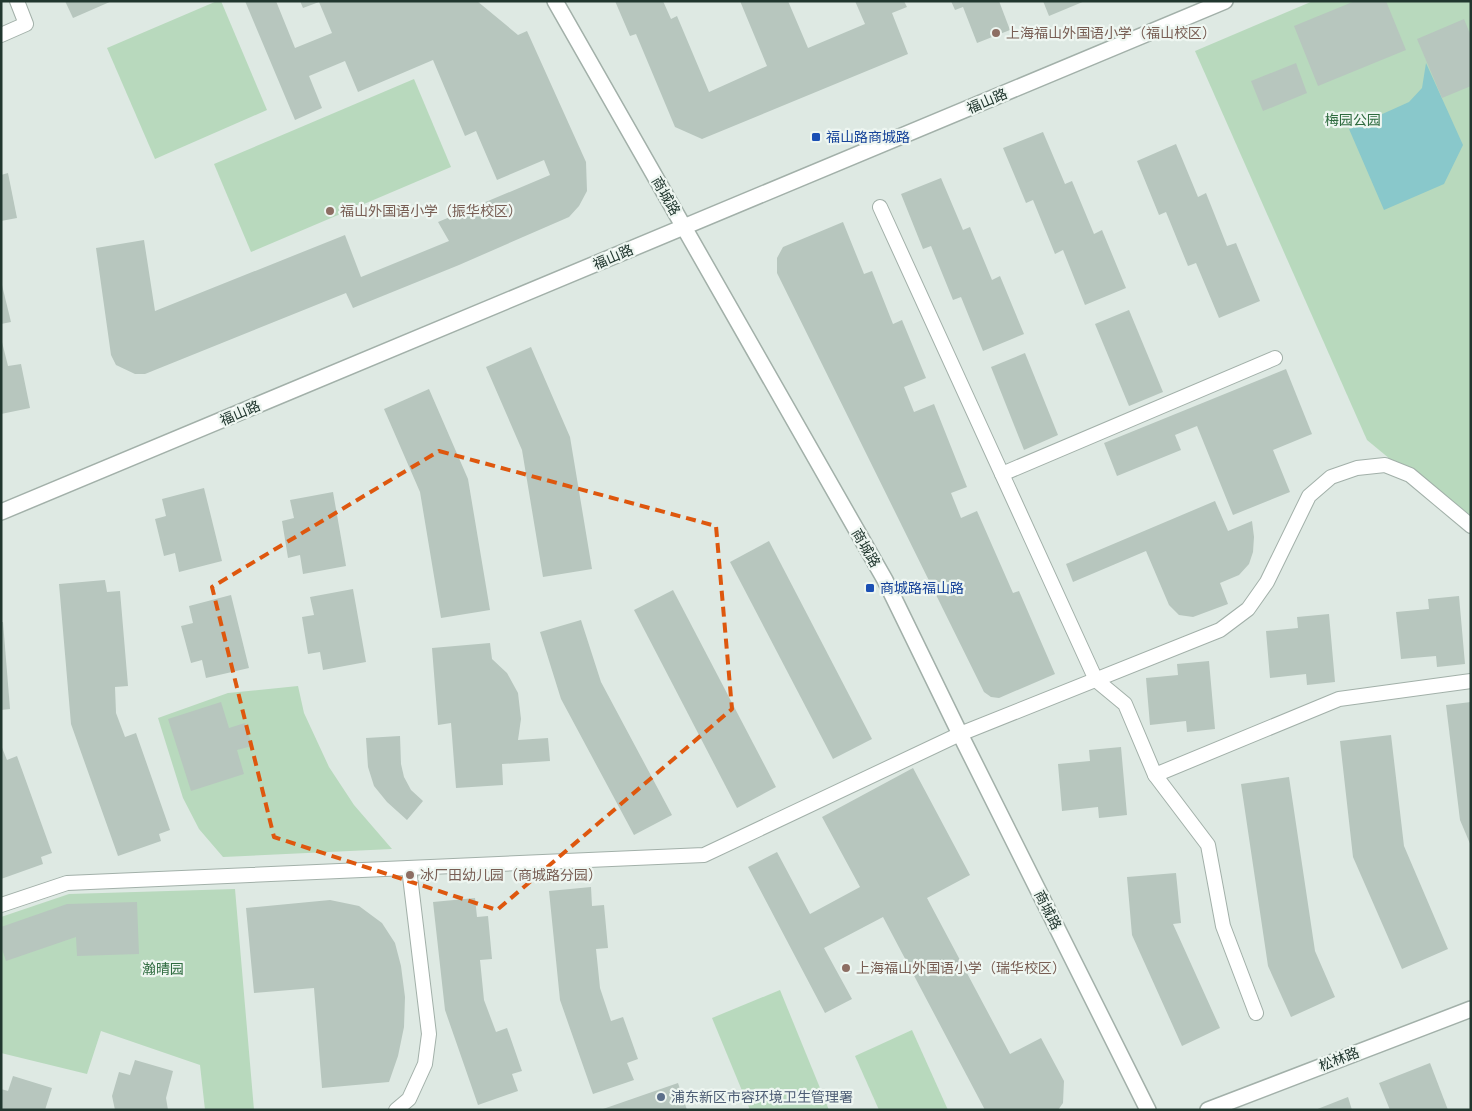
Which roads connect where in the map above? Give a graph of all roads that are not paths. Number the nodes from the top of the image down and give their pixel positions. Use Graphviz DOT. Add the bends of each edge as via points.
graph roads {
  1 [pos="17,1"];
  2 [pos="555,1"];
  3 [pos="1225,1"];
  4 [pos="1,35"];
  5 [pos="880,207"];
  6 [pos="684,228"];
  7 [pos="1275,358"];
  8 [pos="1002,474"];
  9 [pos="1,512"];
  10 [pos="1471,526"];
  11 [pos="1096,680"];
  12 [pos="1471,681"];
  13 [pos="960,734"];
  14 [pos="1155,775"];
  15 [pos="409,868"];
  16 [pos="1,905"];
  17 [pos="1471,1009"];
  18 [pos="1256,1013"];
  19 [pos="396,1110"];
  20 [pos="1148,1110"];
  21 [pos="1208,1110"];
  1 -- 4 [label="lane" via="26,24"];
  2 -- 6 [label="street, 商城路"];
  3 -- 6 [label="street, 福山路"];
  5 -- 8 [label="lane"];
  6 -- 9 [label="street, 福山路"];
  6 -- 13 [label="street, 商城路" via="885,580"];
  7 -- 8 [label="lane"];
  8 -- 11 [label="lane"];
  10 -- 11 [label="lane" via="1410,476 1385,465 1357,468 1331,477 1309,496 1267,582 1248,609 1220,630"];
  11 -- 13 [label="lane"];
  11 -- 14 [label="lane" via="1126,704"];
  12 -- 14 [label="lane" via="1339,699"];
  13 -- 15 [label="lane" via="704,855"];
  13 -- 20 [label="street, 商城路"];
  14 -- 18 [label="lane" via="1208,845 1223,926"];
  15 -- 16 [label="lane" via="67,883"];
  15 -- 19 [label="lane" via="429,1034 425,1064 409,1100"];
  17 -- 21 [label="street, 松林路"];
}
